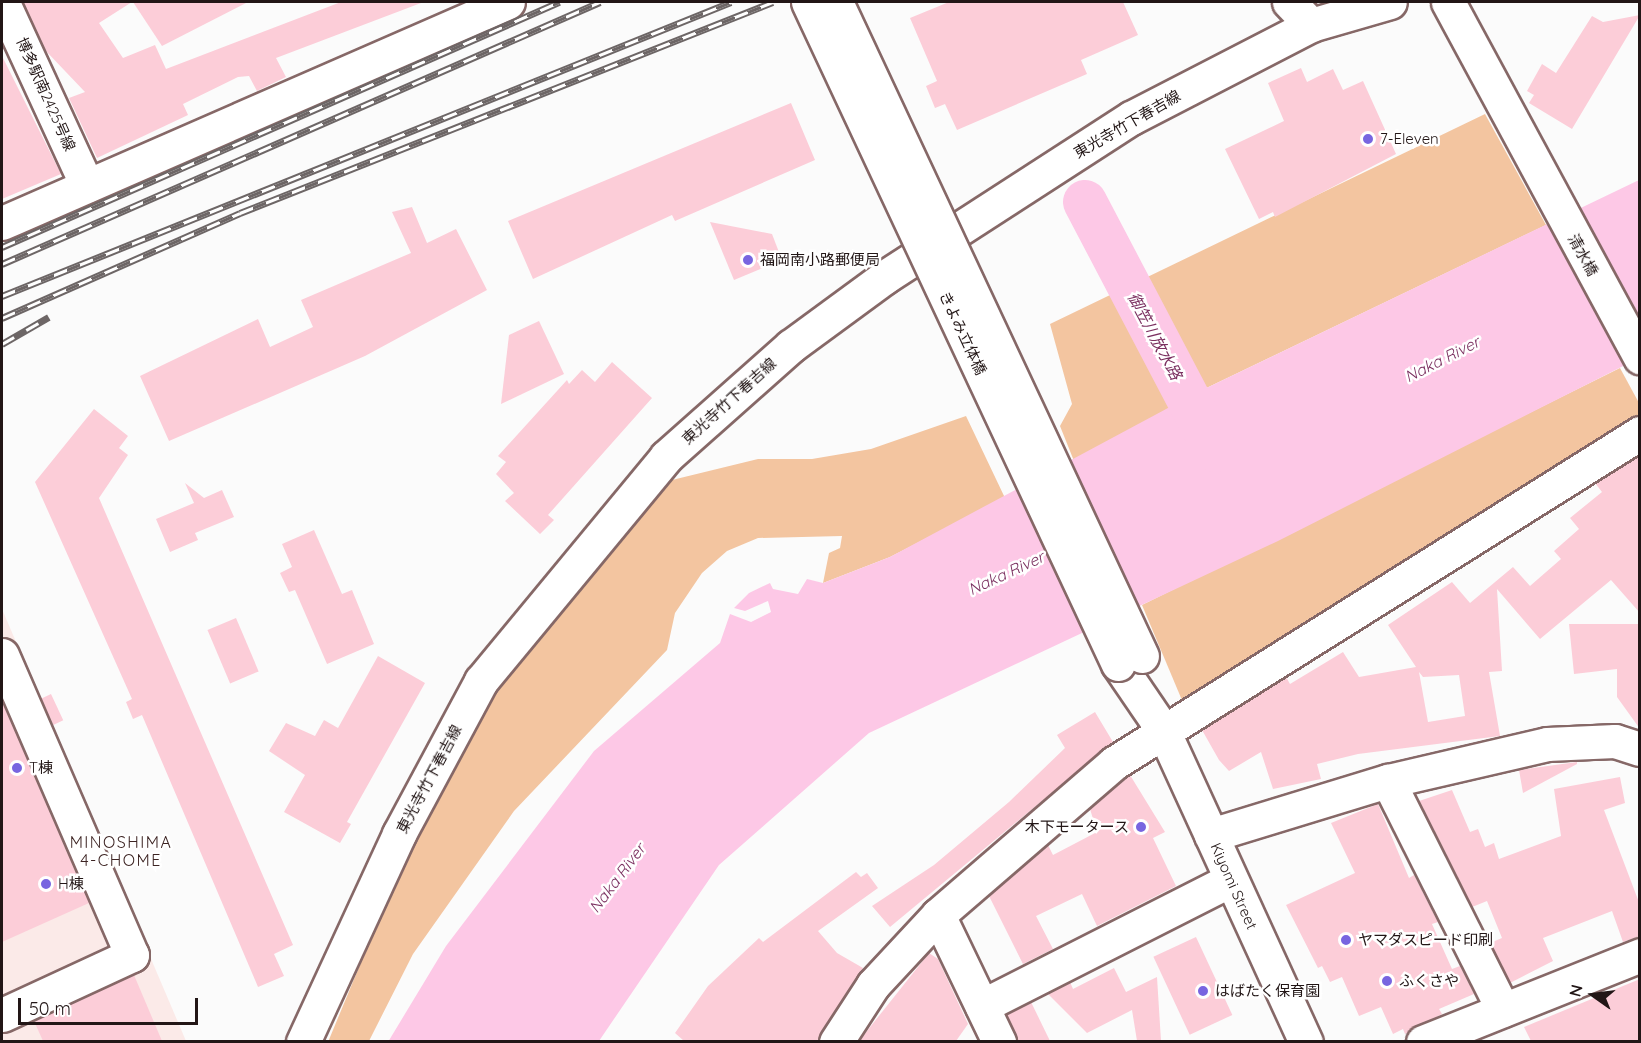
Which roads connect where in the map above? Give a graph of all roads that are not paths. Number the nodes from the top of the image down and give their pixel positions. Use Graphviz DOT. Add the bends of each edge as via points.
graph roads {
  1 [pos="508,2"];
  2 [pos="808,2"];
  3 [pos="836,2"];
  4 [pos="1289,2"];
  5 [pos="1390,2"];
  6 [pos="1448,2"];
  7 [pos="3,3"];
  8 [pos="1311,25"];
  9 [pos="87,186"];
  10 [pos="2,223"];
  11 [pos="1640,357"];
  12 [pos="1640,433"];
  13 [pos="2,655"];
  14 [pos="1130,660"];
  15 [pos="1163,730"];
  16 [pos="1640,749"];
  17 [pos="1388,781"];
  18 [pos="1211,835"];
  19 [pos="1230,880"];
  20 [pos="938,915"];
  21 [pos="1640,955"];
  22 [pos="982,1006"];
  23 [pos="1503,1010"];
  24 [pos="2,1014"];
  25 [pos="303,1041"];
  26 [pos="836,1041"];
  27 [pos="999,1041"];
  28 [pos="1306,1041"];
  29 [pos="1423,1041"];
  1 -- 9 [label="street"];
  2 -- 14 [label="street, きよみ立体橋, bridge"];
  3 -- 14 [label="street, きよみ立体橋, bridge"];
  4 -- 8 [label="street"];
  5 -- 8 [label="street, 東光寺竹下春吉線"];
  6 -- 11 [label="street, 清水橋" via="1526,153"];
  7 -- 9 [label="street, 博多駅南2425号線"];
  8 -- 25 [label="street, 東光寺竹下春吉線" via="1131,118 885,276 791,346 666,457 481,681 399,834"];
  9 -- 10 [label="street"];
  12 -- 15 [label="street"];
  13 -- 24 [label="street" via="132,955"];
  14 -- 15 [label="street, Kiyomi Street"];
  15 -- 18 [label="street, Kiyomi Street"];
  15 -- 20 [label="street" via="1114,763"];
  16 -- 17 [label="street" via="1615,741 1547,744"];
  17 -- 18 [label="street"];
  17 -- 23 [label="street"];
  18 -- 19 [label="street, Kiyomi Street"];
  19 -- 22 [label="street"];
  19 -- 28 [label="street, Kiyomi Street"];
  20 -- 22 [label="street"];
  20 -- 26 [label="street" via="873,985"];
  21 -- 23 [label="street"];
  22 -- 27 [label="street"];
  23 -- 29 [label="street"];
}
